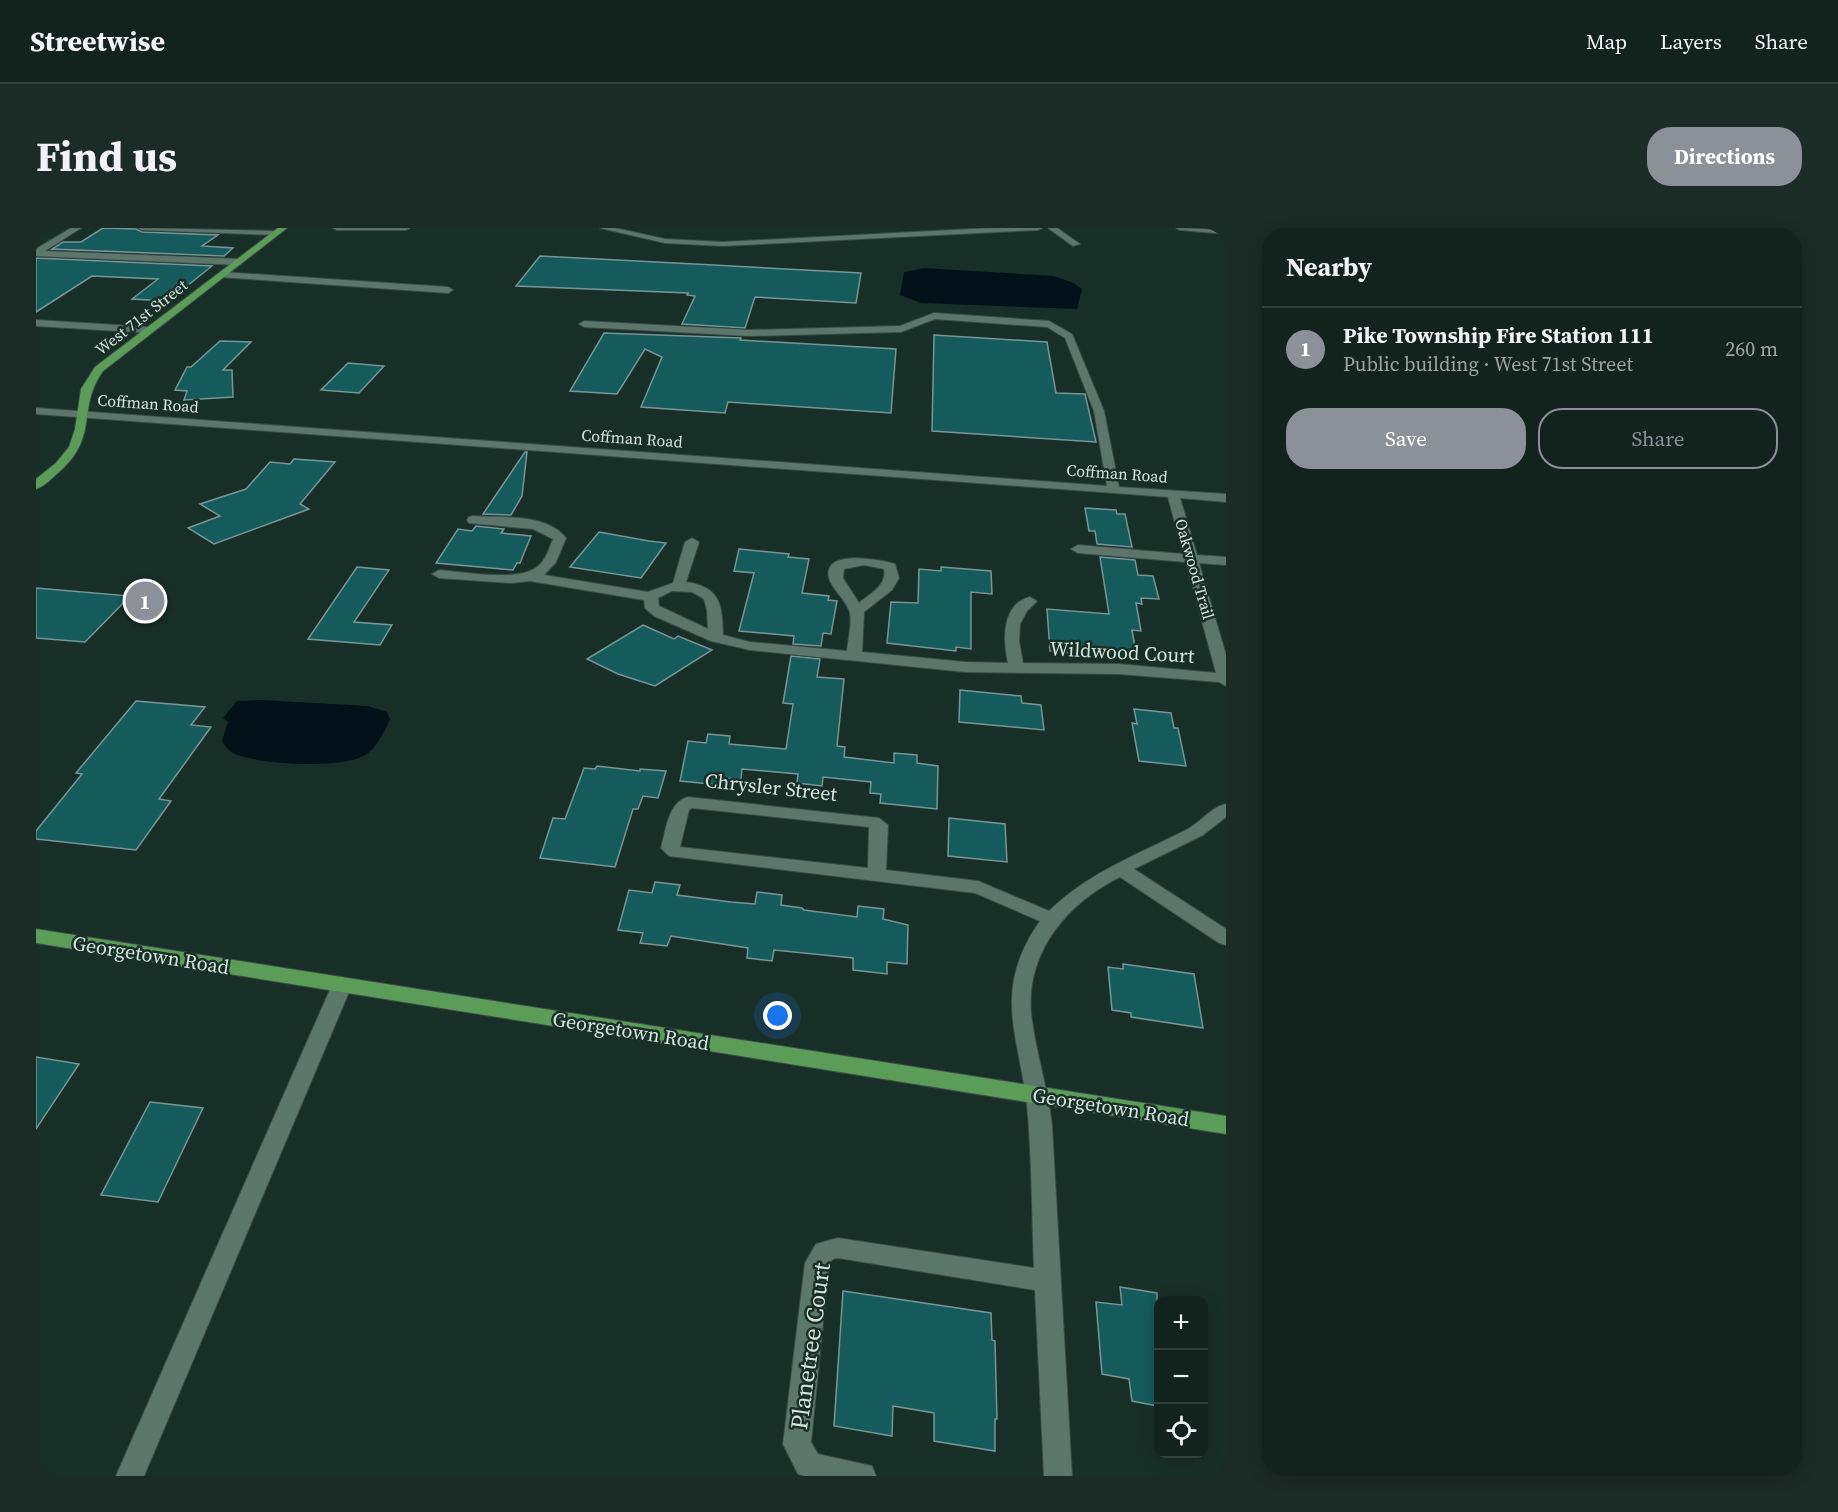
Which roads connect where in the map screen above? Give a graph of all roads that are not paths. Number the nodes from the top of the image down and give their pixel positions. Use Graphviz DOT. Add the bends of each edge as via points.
graph roads {
  1 [pos="77,228"];
  2 [pos="142,228"];
  3 [pos="337,228"];
  4 [pos="406,228"];
  5 [pos="604,228"];
  6 [pos="1038,228"];
  7 [pos="1053,228"];
  8 [pos="1180,228"];
  9 [pos="280,231"];
  10 [pos="1226,232"];
  11 [pos="1076,244"];
  12 [pos="36,253"];
  13 [pos="239,262"];
  14 [pos="222,275"];
  15 [pos="447,290"];
  16 [pos="36,323"];
  17 [pos="584,324"];
  18 [pos="150,330"];
  19 [pos="36,411"];
  20 [pos="81,414"];
  21 [pos="36,485"];
  22 [pos="1114,490"];
  23 [pos="1173,494"];
  24 [pos="1226,498"];
  25 [pos="473,520"];
  26 [pos="692,542"];
  27 [pos="1078,549"];
  28 [pos="1192,558"];
  29 [pos="1226,561"];
  30 [pos="439,574"];
  31 [pos="530,577"];
  32 [pos="681,587"];
  33 [pos="651,597"];
  34 [pos="1030,601"];
  35 [pos="857,611"];
  36 [pos="716,638"];
  37 [pos="854,657"];
  38 [pos="1017,669"];
  39 [pos="1226,679"];
  40 [pos="1225,811"];
  41 [pos="1121,869"];
  42 [pos="877,875"];
  43 [pos="1052,919"];
  44 [pos="36,936"];
  45 [pos="1226,938"];
  46 [pos="342,985"];
  47 [pos="1037,1095"];
  48 [pos="1226,1125"];
  49 [pos="1047,1281"];
  50 [pos="130,1476"];
  51 [pos="862,1476"];
  52 [pos="1058,1476"];
  1 -- 12 [label="street"];
  2 -- 9 [label="street"];
  3 -- 4 [label="street"];
  5 -- 6 [label="street" via="665,241 723,244"];
  7 -- 11 [label="street"];
  8 -- 10 [label="street"];
  9 -- 13 [label="main road, West 71st Street"];
  12 -- 13 [label="street"];
  13 -- 14 [label="main road, West 71st Street"];
  14 -- 15 [label="street"];
  14 -- 18 [label="main road, West 71st Street"];
  16 -- 18 [label="street"];
  17 -- 22 [label="street" via="749,333 901,329 934,316 1049,324 1069,336 1099,411"];
  18 -- 20 [label="main road, West 71st Street" via="90,380"];
  19 -- 20 [label="street, Coffman Road"];
  20 -- 21 [label="main road, West 71st Street" via="74,448"];
  20 -- 22 [label="street, Coffman Road"];
  22 -- 23 [label="street, Coffman Road"];
  23 -- 24 [label="street, Coffman Road"];
  23 -- 28 [label="street, Oakwood Trail"];
  25 -- 31 [label="street" via="537,526 558,534 560,538 549,565"];
  26 -- 32 [label="street" via="679,581"];
  27 -- 28 [label="street"];
  28 -- 29 [label="street"];
  28 -- 39 [label="street, Oakwood Trail"];
  30 -- 31 [label="street"];
  31 -- 33 [label="street"];
  32 -- 33 [label="street"];
  32 -- 36 [label="street" via="710,596"];
  33 -- 36 [label="street, Wildwood Court" via="655,610"];
  34 -- 38 [label="street" via="1014,616 1010,629"];
  35 -- 37 [label="street"];
  36 -- 37 [label="street, Wildwood Court" via="750,646"];
  37 -- 38 [label="street, Wildwood Court"];
  38 -- 39 [label="street, Wildwood Court" via="1119,669"];
  40 -- 41 [label="street" via="1205,826"];
  41 -- 43 [label="street" via="1082,891"];
  41 -- 45 [label="street"];
  42 -- 42 [label="street, Chrysler Street" via="682,854 670,848 681,808 688,802 867,820 879,825"];
  42 -- 43 [label="street, Chrysler Street" via="978,887"];
  43 -- 47 [label="street" via="1028,962 1020,1002 1021,1027"];
  44 -- 46 [label="main road, Georgetown Road"];
  46 -- 47 [label="main road, Georgetown Road"];
  46 -- 50 [label="street"];
  47 -- 48 [label="main road, Georgetown Road"];
  47 -- 49 [label="street"];
  49 -- 51 [label="street, Planetree Court" via="838,1248 821,1254 797,1444 808,1464"];
  49 -- 52 [label="street"];
}
